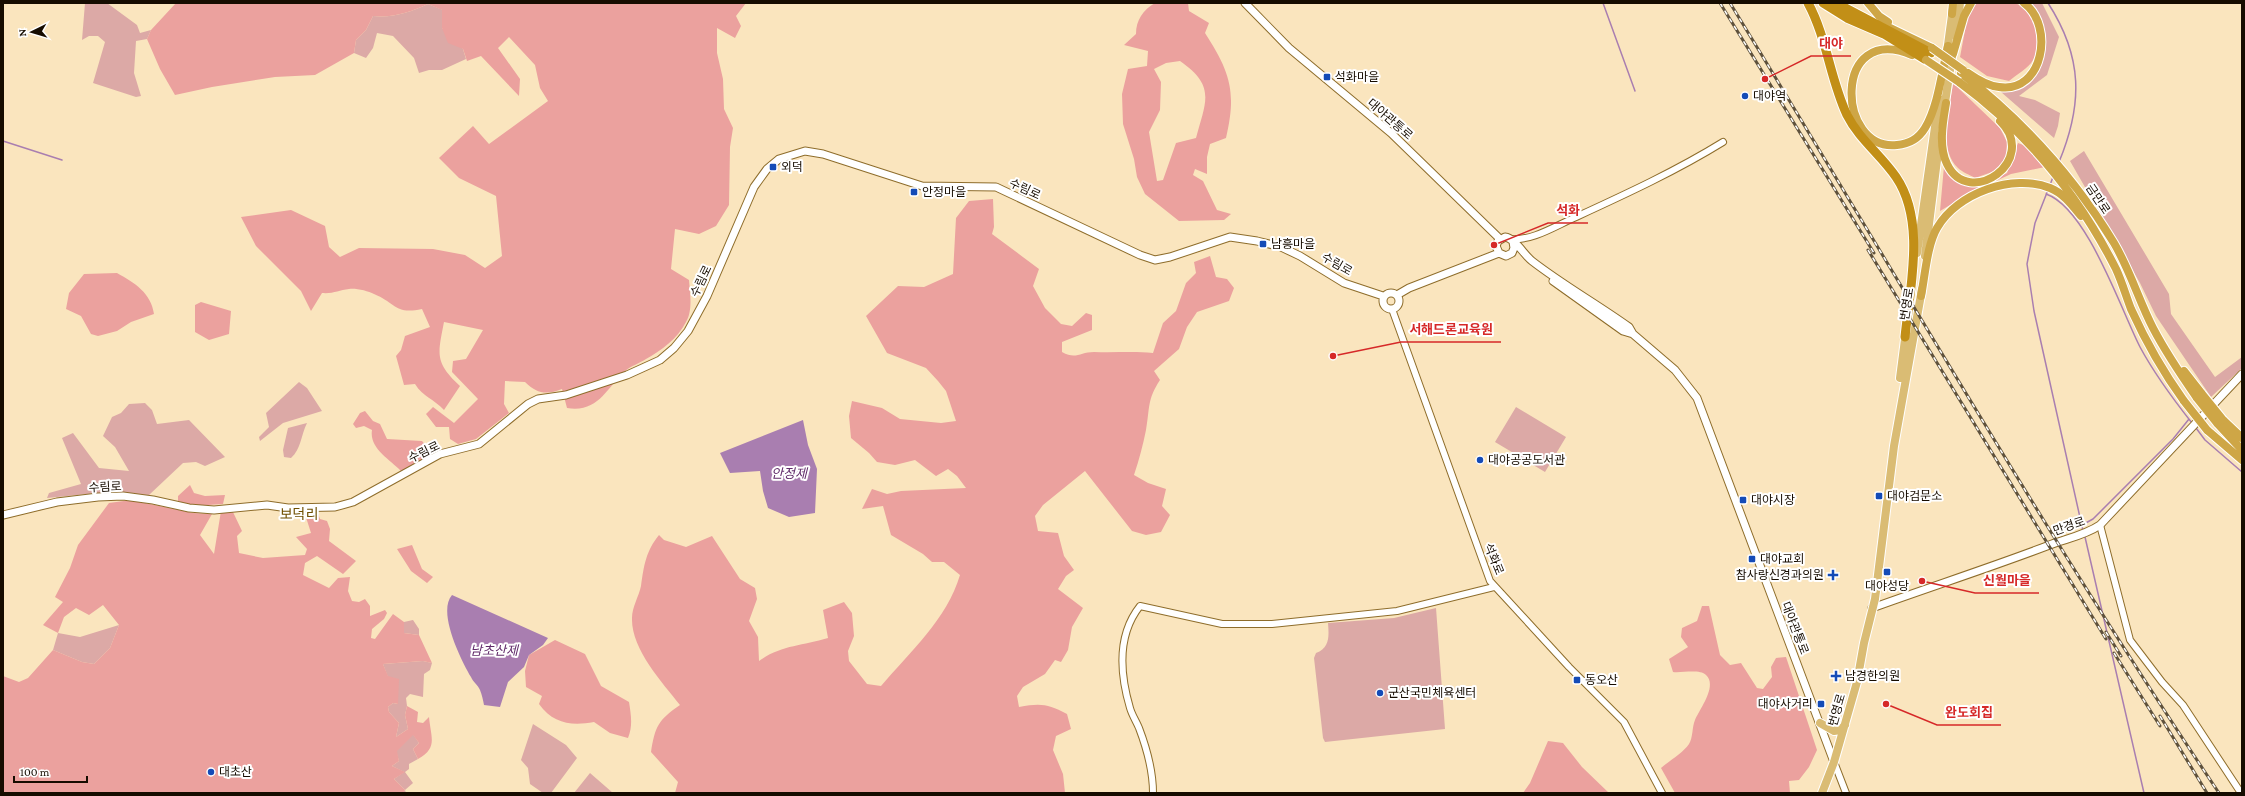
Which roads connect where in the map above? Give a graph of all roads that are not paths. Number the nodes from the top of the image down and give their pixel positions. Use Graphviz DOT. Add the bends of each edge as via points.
graph roads {
  1 [pos="1245,3"];
  2 [pos="1808,3"];
  3 [pos="1823,3"];
  4 [pos="1836,3"];
  5 [pos="1868,3"];
  6 [pos="1953,3"];
  7 [pos="1960,3"];
  8 [pos="1971,3"];
  9 [pos="2024,3"];
  10 [pos="1855,13"];
  11 [pos="1952,14"];
  12 [pos="1913,37"];
  13 [pos="1948,46"];
  14 [pos="1929,54"];
  15 [pos="1953,54"];
  16 [pos="1962,71"];
  17 [pos="1959,82"];
  18 [pos="1946,103"];
  19 [pos="2035,140"];
  20 [pos="1724,144"];
  21 [pos="2075,193"];
  22 [pos="1500,239"];
  23 [pos="1513,242"];
  24 [pos="1499,253"];
  25 [pos="1509,255"];
  26 [pos="1397,295"];
  27 [pos="1383,296"];
  28 [pos="1921,296"];
  29 [pos="1392,309"];
  30 [pos="1633,334"];
  31 [pos="1905,337"];
  32 [pos="2242,374"];
  33 [pos="2220,422"];
  34 [pos="2241,437"];
  35 [pos="2242,450"];
  36 [pos="2242,460"];
  37 [pos="3,515"];
  38 [pos="2100,525"];
  39 [pos="1494,588"];
  40 [pos="1872,608"];
  41 [pos="1820,723"];
  42 [pos="1845,725"];
  43 [pos="1834,762"];
  44 [pos="1153,793"];
  45 [pos="1662,793"];
  46 [pos="1822,793"];
  47 [pos="1846,793"];
  48 [pos="2241,793"];
  1 -- 22 [label="main road, 대야관통로" via="1289,48 1391,133"];
  2 -- 31 [label="highway" via="1821,30 1835,82 1848,116 1859,134 1896,176 1911,210 1914,239"];
  3 -- 14 [label="highway" via="1847,18"];
  4 -- 10 [label="highway"];
  5 -- 12 [label="highway" via="1879,16"];
  6 -- 11 [label="highway"];
  7 -- 15 [label="main road, 번영로"];
  8 -- 15 [label="highway" via="1964,16"];
  9 -- 16 [label="highway" via="2036,17 2043,46 2034,70 2027,78 2017,84 2001,88"];
  10 -- 12 [label="highway"];
  10 -- 14 [label="highway"];
  11 -- 13 [label="main road, 번영로"];
  12 -- 14 [label="highway"];
  13 -- 14 [label="highway" via="1930,119 1921,134 1909,142 1897,145 1882,144 1875,140 1862,127 1852,106 1851,86 1858,66 1871,52 1887,48"];
  13 -- 31 [label="main road, 번영로"];
  14 -- 16 [label="highway, 금만로"];
  14 -- 17 [label="highway, 금만로, bridge"];
  15 -- 18 [label="main road, 번영로"];
  16 -- 19 [label="highway, 금만로"];
  17 -- 18 [label="highway" via="2006,128 2011,152 2003,171 1997,176 1982,182 1973,182 1961,178 1946,164 1943,151"];
  17 -- 19 [label="highway, 금만로"];
  18 -- 28 [label="main road, 번영로" via="1933,183"];
  19 -- 21 [label="highway, 금만로"];
  20 -- 23 [label="street" via="1664,180"];
  21 -- 28 [label="highway" via="2025,182 2013,182 1985,191 1956,207 1945,216 1933,238"];
  21 -- 33 [label="highway, 금만로, bridge" via="2114,244 2153,328"];
  21 -- 36 [label="highway, 금만로, bridge" via="2109,256 2145,339 2165,376 2207,430"];
  22 -- 23 [label="main road" via="1505,237"];
  22 -- 24 [label="main road" via="1496,246"];
  23 -- 25 [label="main road" via="1514,248"];
  23 -- 30 [label="main road, 대야관통로" via="1551,275 1629,327"];
  24 -- 25 [label="main road"];
  24 -- 26 [label="main road, 수림로"];
  25 -- 30 [label="main road, 대야관통로" via="1523,258 1623,332"];
  26 -- 27 [label="main road, 수림로" via="1389,292"];
  26 -- 29 [label="main road" via="1399,302"];
  27 -- 29 [label="main road" via="1384,306"];
  27 -- 37 [label="main road, 수림로" via="1344,283 1300,256 1266,242 1230,237 1155,260 996,187 922,186 823,154 805,151 779,159 767,169 754,187 707,296 688,331 660,360 627,375 572,393 538,399 528,404 479,444 440,454 353,502 335,507 288,508 267,505 214,510 123,496 103,496 57,502"];
  28 -- 40 [label="main road, 번영로" via="1894,446"];
  29 -- 39 [label="street, 석화로" via="1483,566"];
  30 -- 41 [label="main road, 대야관통로" via="1675,370 1697,398"];
  31 -- 40 [label="main road, 번영로" via="1889,450"];
  32 -- 38 [label="main road, 만경로"];
  33 -- 34 [label="highway"];
  33 -- 35 [label="highway"];
  38 -- 40 [label="main road, 만경로" via="2089,533"];
  38 -- 48 [label="street" via="2130,640 2183,705"];
  39 -- 44 [label="street" via="1397,611 1253,624 1222,624 1140,606 1126,629 1122,666 1130,708 1153,773"];
  39 -- 45 [label="street, 석화로" via="1624,722"];
  40 -- 42 [label="main road, 번영로" via="1857,682"];
  41 -- 42 [label="main road" via="1834,731"];
  41 -- 43 [label="main road, 대야관통로"];
  42 -- 43 [label="main road, 번영로"];
  43 -- 46 [label="main road, 번영로"];
  43 -- 47 [label="street, 대야관통로"];
}
